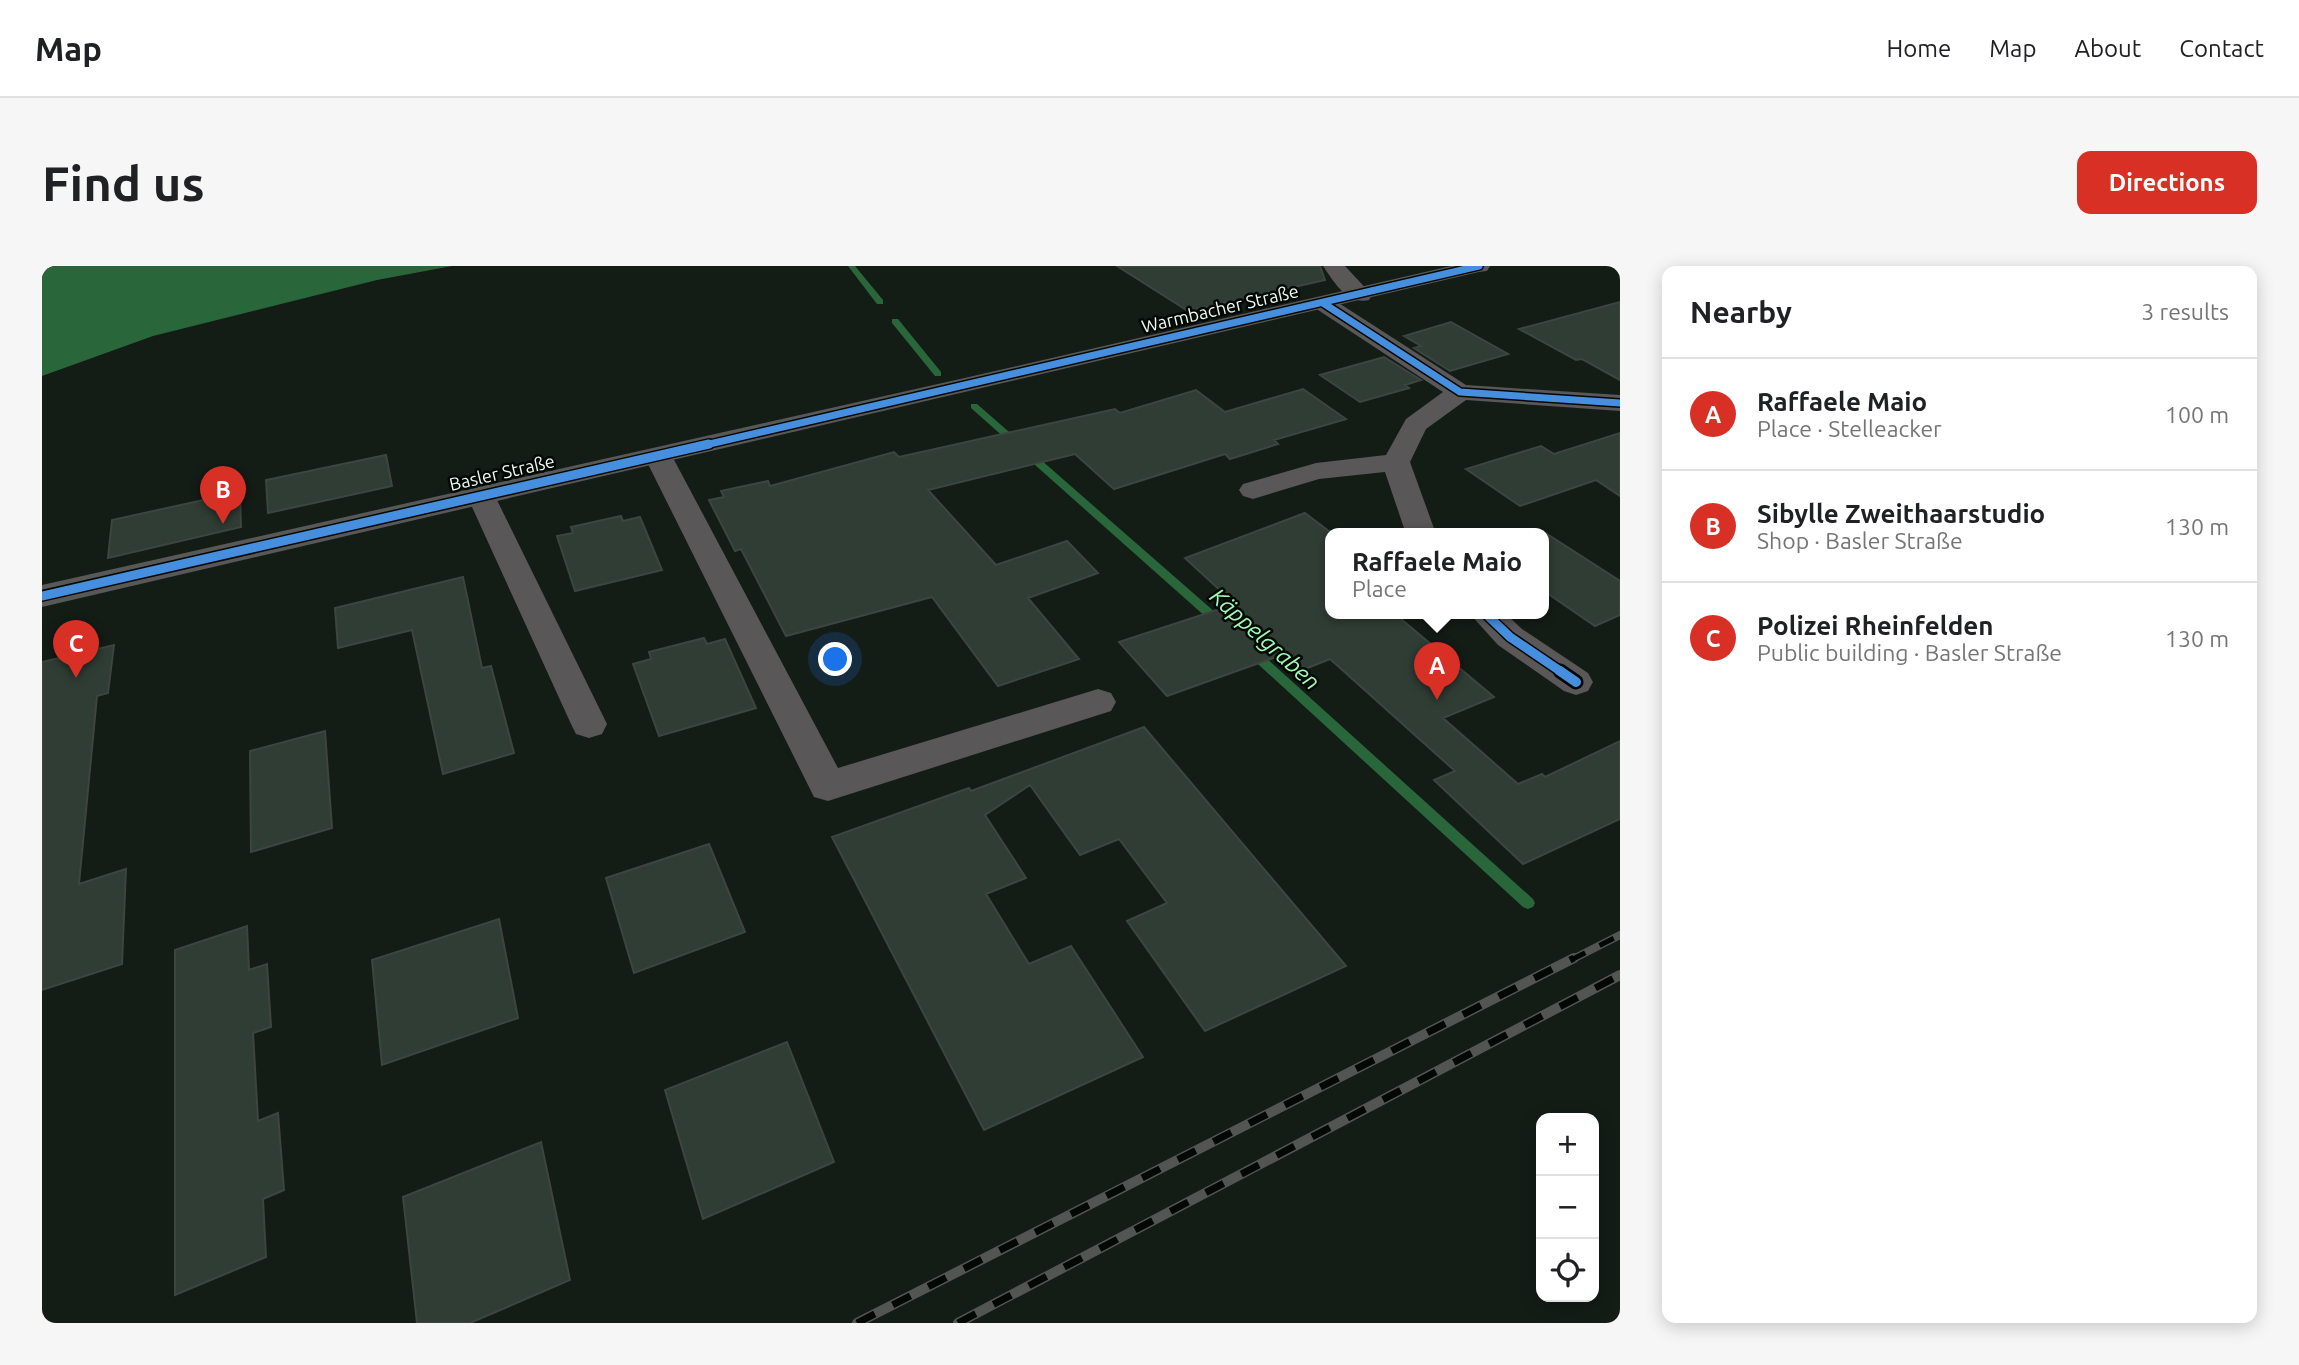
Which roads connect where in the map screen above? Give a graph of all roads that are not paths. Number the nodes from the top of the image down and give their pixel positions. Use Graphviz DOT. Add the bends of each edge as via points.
graph roads {
  1 [pos="1335,266"];
  2 [pos="1479,266"];
  3 [pos="1362,295"];
  4 [pos="1323,303"];
  5 [pos="969,385"];
  6 [pos="1460,392"];
  7 [pos="1620,403"];
  8 [pos="658,456"];
  9 [pos="1396,462"];
  10 [pos="1253,490"];
  11 [pos="481,496"];
  12 [pos="1419,528"];
  13 [pos="42,596"];
  14 [pos="1491,619"];
  15 [pos="1576,682"];
  16 [pos="1098,702"];
  17 [pos="589,724"];
  1 -- 3 [label="street"];
  2 -- 3 [label="main road, Warmbacher Straße"];
  3 -- 4 [label="main road, Warmbacher Straße"];
  4 -- 5 [label="main road, Warmbacher Straße"];
  4 -- 6 [label="street"];
  5 -- 8 [label="main road, Basler Straße"];
  6 -- 7 [label="street"];
  6 -- 9 [label="street" via="1415,425"];
  8 -- 11 [label="main road, Basler Straße"];
  8 -- 16 [label="street" via="828,786"];
  9 -- 10 [label="street" via="1316,471"];
  9 -- 12 [label="street"];
  11 -- 13 [label="main road, Basler Straße"];
  11 -- 17 [label="street"];
  14 -- 15 [label="street"];
}
